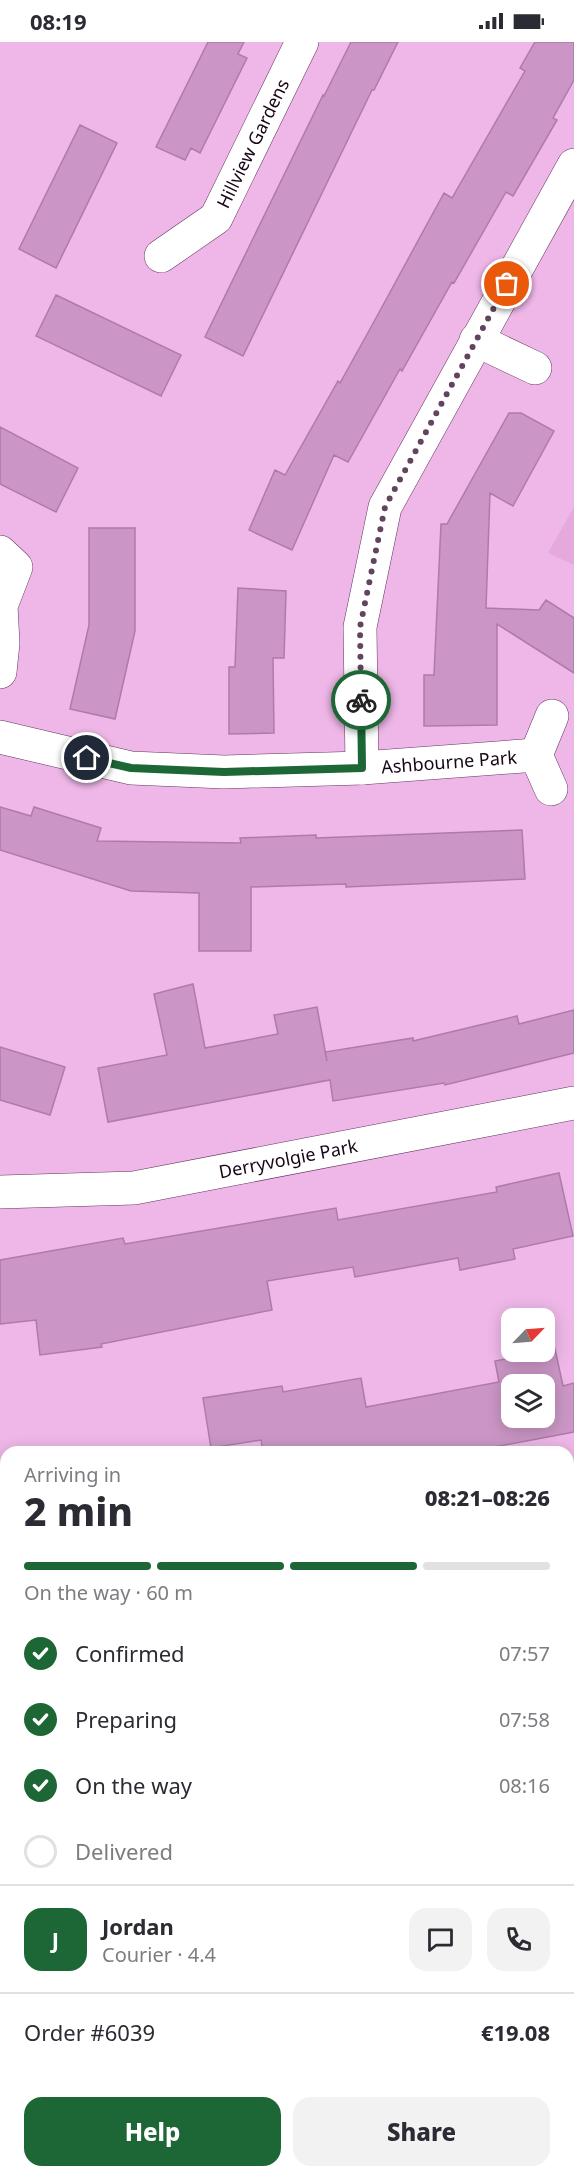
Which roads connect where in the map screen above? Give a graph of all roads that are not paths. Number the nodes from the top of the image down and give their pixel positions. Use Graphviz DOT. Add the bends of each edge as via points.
graph roads {
  1 [pos="302,42"];
  2 [pos="574,165"];
  3 [pos="161,256"];
  4 [pos="476,340"];
  5 [pos="535,368"];
  6 [pos="0,552"];
  7 [pos="0,672"];
  8 [pos="552,716"];
  9 [pos="0,737"];
  10 [pos="536,755"];
  11 [pos="362,768"];
  12 [pos="551,789"];
  13 [pos="574,1103"];
  14 [pos="0,1192"];
  1 -- 3 [label="street, Hillview Gardens" via="216,218"];
  2 -- 4 [label="street, Ashbourne Park"];
  4 -- 5 [label="street"];
  4 -- 11 [label="street, Ashbourne Park" via="385,507 360,627"];
  6 -- 7 [label="street" via="16,567 1,606"];
  8 -- 10 [label="street, Ashbourne Park"];
  9 -- 11 [label="street, Ashbourne Park" via="131,768 224,772"];
  10 -- 11 [label="street, Ashbourne Park"];
  10 -- 12 [label="street, Ashbourne Park"];
  13 -- 14 [label="street, Derryvolgie Park" via="134,1188"];
}
